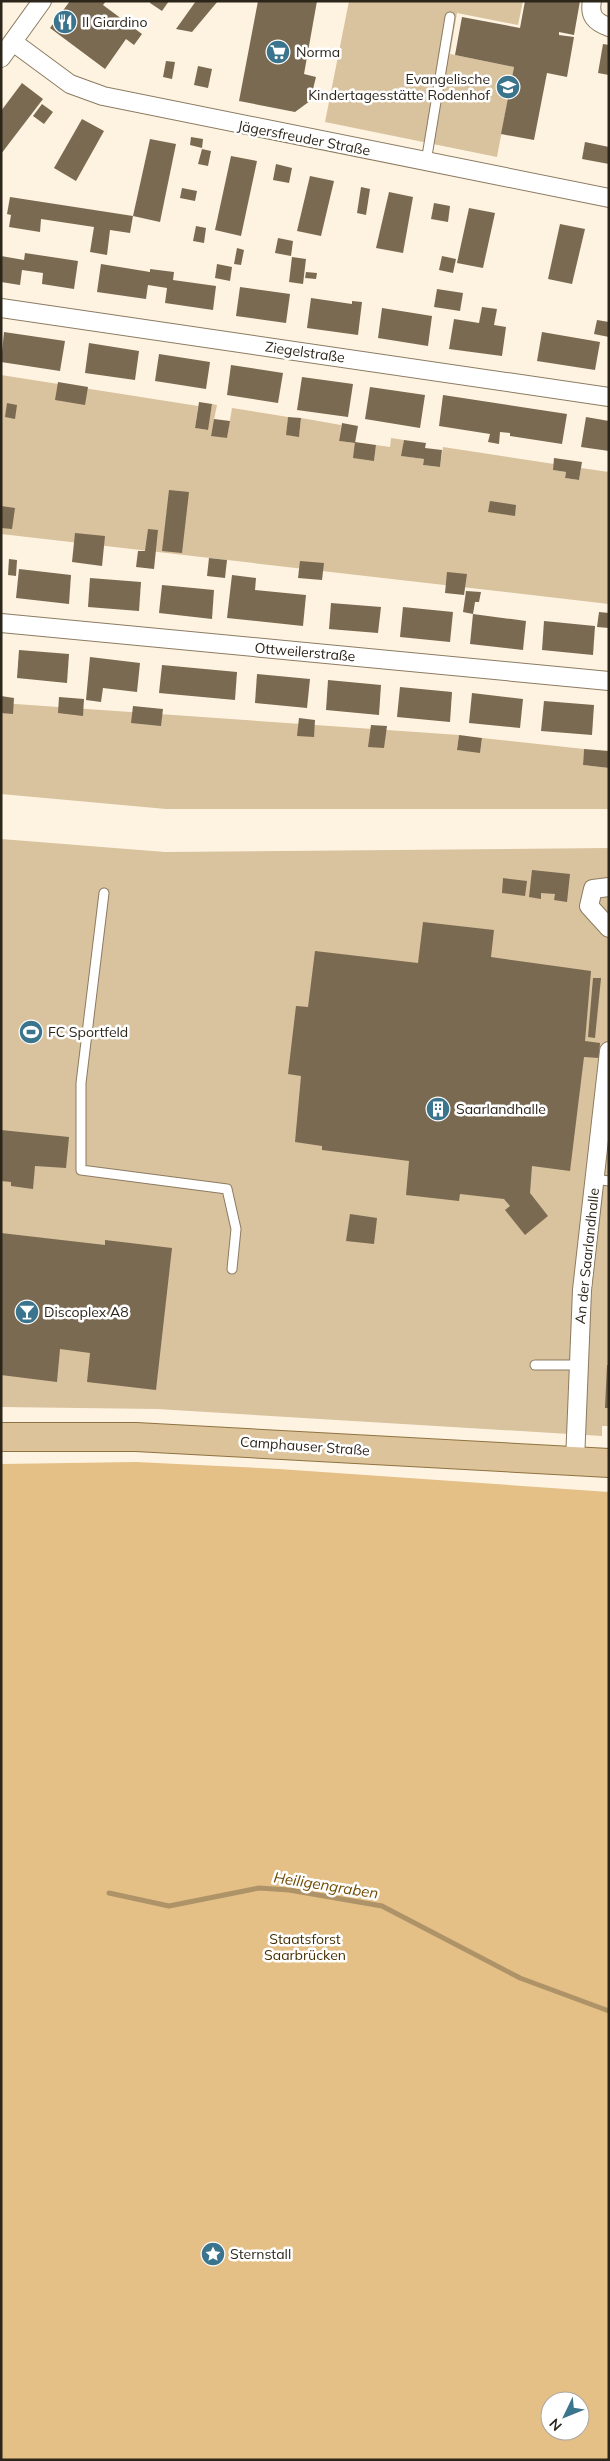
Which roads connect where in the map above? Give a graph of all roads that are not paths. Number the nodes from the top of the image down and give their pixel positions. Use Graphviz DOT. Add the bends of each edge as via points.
graph roads {
  1 [pos="592,1"];
  2 [pos="39,2"];
  3 [pos="450,17"];
  4 [pos="609,27"];
  5 [pos="13,42"];
  6 [pos="1,58"];
  7 [pos="426,162"];
  8 [pos="609,198"];
  9 [pos="1,308"];
  10 [pos="609,397"];
  11 [pos="1,623"];
  12 [pos="609,681"];
  13 [pos="609,888"];
  14 [pos="104,893"];
  15 [pos="609,928"];
  16 [pos="609,1051"];
  17 [pos="602,1180"];
  18 [pos="232,1269"];
  19 [pos="535,1365"];
  20 [pos="577,1365"];
  21 [pos="1,1437"];
  22 [pos="575,1461"];
  23 [pos="609,1463"];
  1 -- 4 [label="street" via="590,11 594,19"];
  2 -- 5 [label="street"];
  3 -- 7 [label="lane"];
  5 -- 6 [label="street"];
  5 -- 7 [label="street, Jägersfreuder Straße" via="70,84 90,93"];
  7 -- 8 [label="street, Jägersfreuder Straße"];
  9 -- 10 [label="street, Ziegelstraße"];
  11 -- 12 [label="street, Ottweilerstraße"];
  13 -- 15 [label="street" via="594,889 589,906"];
  14 -- 18 [label="lane" via="81,1083 81,1170 227,1189 236,1229"];
  16 -- 17 [label="street, An der Saarlandhalle"];
  17 -- 20 [label="street, An der Saarlandhalle" via="582,1290"];
  19 -- 20 [label="lane"];
  20 -- 22 [label="street, An der Saarlandhalle"];
  21 -- 22 [label="main road, Camphauser Straße" via="136,1436"];
  22 -- 23 [label="main road, Camphauser Straße"];
}
